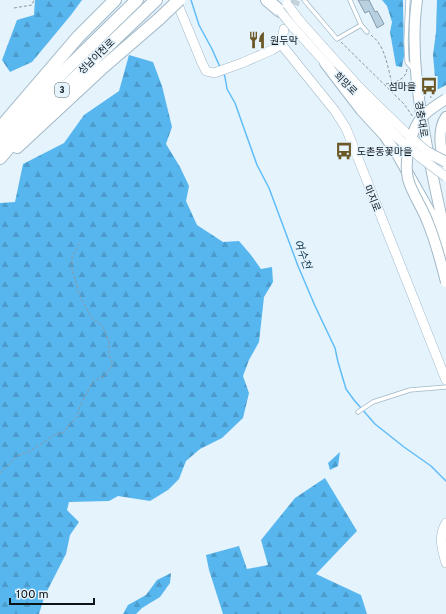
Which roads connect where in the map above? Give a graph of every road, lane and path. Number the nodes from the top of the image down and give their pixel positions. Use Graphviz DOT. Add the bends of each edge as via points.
graph roads {
  1 [pos="34,0"];
  2 [pos="115,0"];
  3 [pos="138,0"];
  4 [pos="156,0"];
  5 [pos="176,0"];
  6 [pos="180,0"];
  7 [pos="267,0"];
  8 [pos="274,0"];
  9 [pos="304,0"];
  10 [pos="350,0"];
  11 [pos="408,0"];
  12 [pos="417,0"];
  13 [pos="423,0"];
  14 [pos="284,5"];
  15 [pos="14,8"];
  16 [pos="292,25"];
  17 [pos="361,25"];
  18 [pos="367,32"];
  19 [pos="337,39"];
  20 [pos="281,44"];
  21 [pos="407,62"];
  22 [pos="325,63"];
  23 [pos="415,72"];
  24 [pos="392,83"];
  25 [pos="385,84"];
  26 [pos="446,99"];
  27 [pos="446,117"];
  28 [pos="414,118"];
  29 [pos="0,128"];
  30 [pos="402,135"];
  31 [pos="0,143"];
  32 [pos="427,152"];
  33 [pos="0,158"];
  34 [pos="446,162"];
  35 [pos="0,163"];
  36 [pos="446,166"];
  37 [pos="446,176"];
  38 [pos="446,212"];
  39 [pos="446,237"];
  40 [pos="79,244"];
  41 [pos="446,258"];
  42 [pos="446,282"];
  43 [pos="446,380"];
  44 [pos="446,387"];
  45 [pos="359,412"];
  46 [pos="0,473"];
  47 [pos="446,523"];
  48 [pos="446,563"];
  1 -- 15 [label="path" via="32,5"];
  2 -- 29 [label="highway" via="78,37"];
  3 -- 31 [label="highway, 성남이천로 / 3" via="58,77"];
  4 -- 33 [label="highway, 성남이천로 / 3" via="40,111"];
  5 -- 20 [label="main road" via="206,71 214,73 242,63"];
  6 -- 35 [label="highway, bridge"];
  7 -- 14 [label="highway"];
  8 -- 14 [label="main road"];
  9 -- 19 [label="lane"];
  10 -- 17 [label="lane"];
  11 -- 21 [label="lane"];
  12 -- 23 [label="main road, 경충대로" via="414,19"];
  13 -- 38 [label="main road, 경충대로" via="421,74"];
  14 -- 16 [label="main road, bridge"];
  16 -- 20 [label="main road"];
  16 -- 22 [label="main road, 희망로"];
  16 -- 30 [label="main road, 희망로" via="359,87"];
  17 -- 18 [label="lane"];
  17 -- 19 [label="lane"];
  18 -- 24 [label="path" via="378,41"];
  19 -- 25 [label="path"];
  20 -- 43 [label="main road, 마지로" via="346,128"];
  21 -- 23 [label="lane"];
  21 -- 24 [label="path" via="405,76"];
  22 -- 30 [label="main road, 희망로"];
  22 -- 41 [label="main road" via="361,110 384,134 397,154 435,221"];
  23 -- 39 [label="main road, 경충대로"];
  24 -- 25 [label="path"];
  25 -- 28 [label="path"];
  26 -- 42 [label="main road, bridge" via="423,116 415,129 407,163 408,179 438,248"];
  27 -- 37 [label="main road" via="440,132"];
  30 -- 32 [label="main road, bridge"];
  30 -- 37 [label="main road, bridge" via="421,158"];
  32 -- 34 [label="main road, bridge"];
  32 -- 36 [label="main road, bridge"];
  40 -- 46 [label="path" via="72,257 72,270 80,296 94,320 104,329 109,342 112,366 104,377 92,383 77,417 64,432 17,456"];
  44 -- 45 [label="lane" via="410,390 373,402"];
  47 -- 48 [label="main road" via="441,547"];
}
